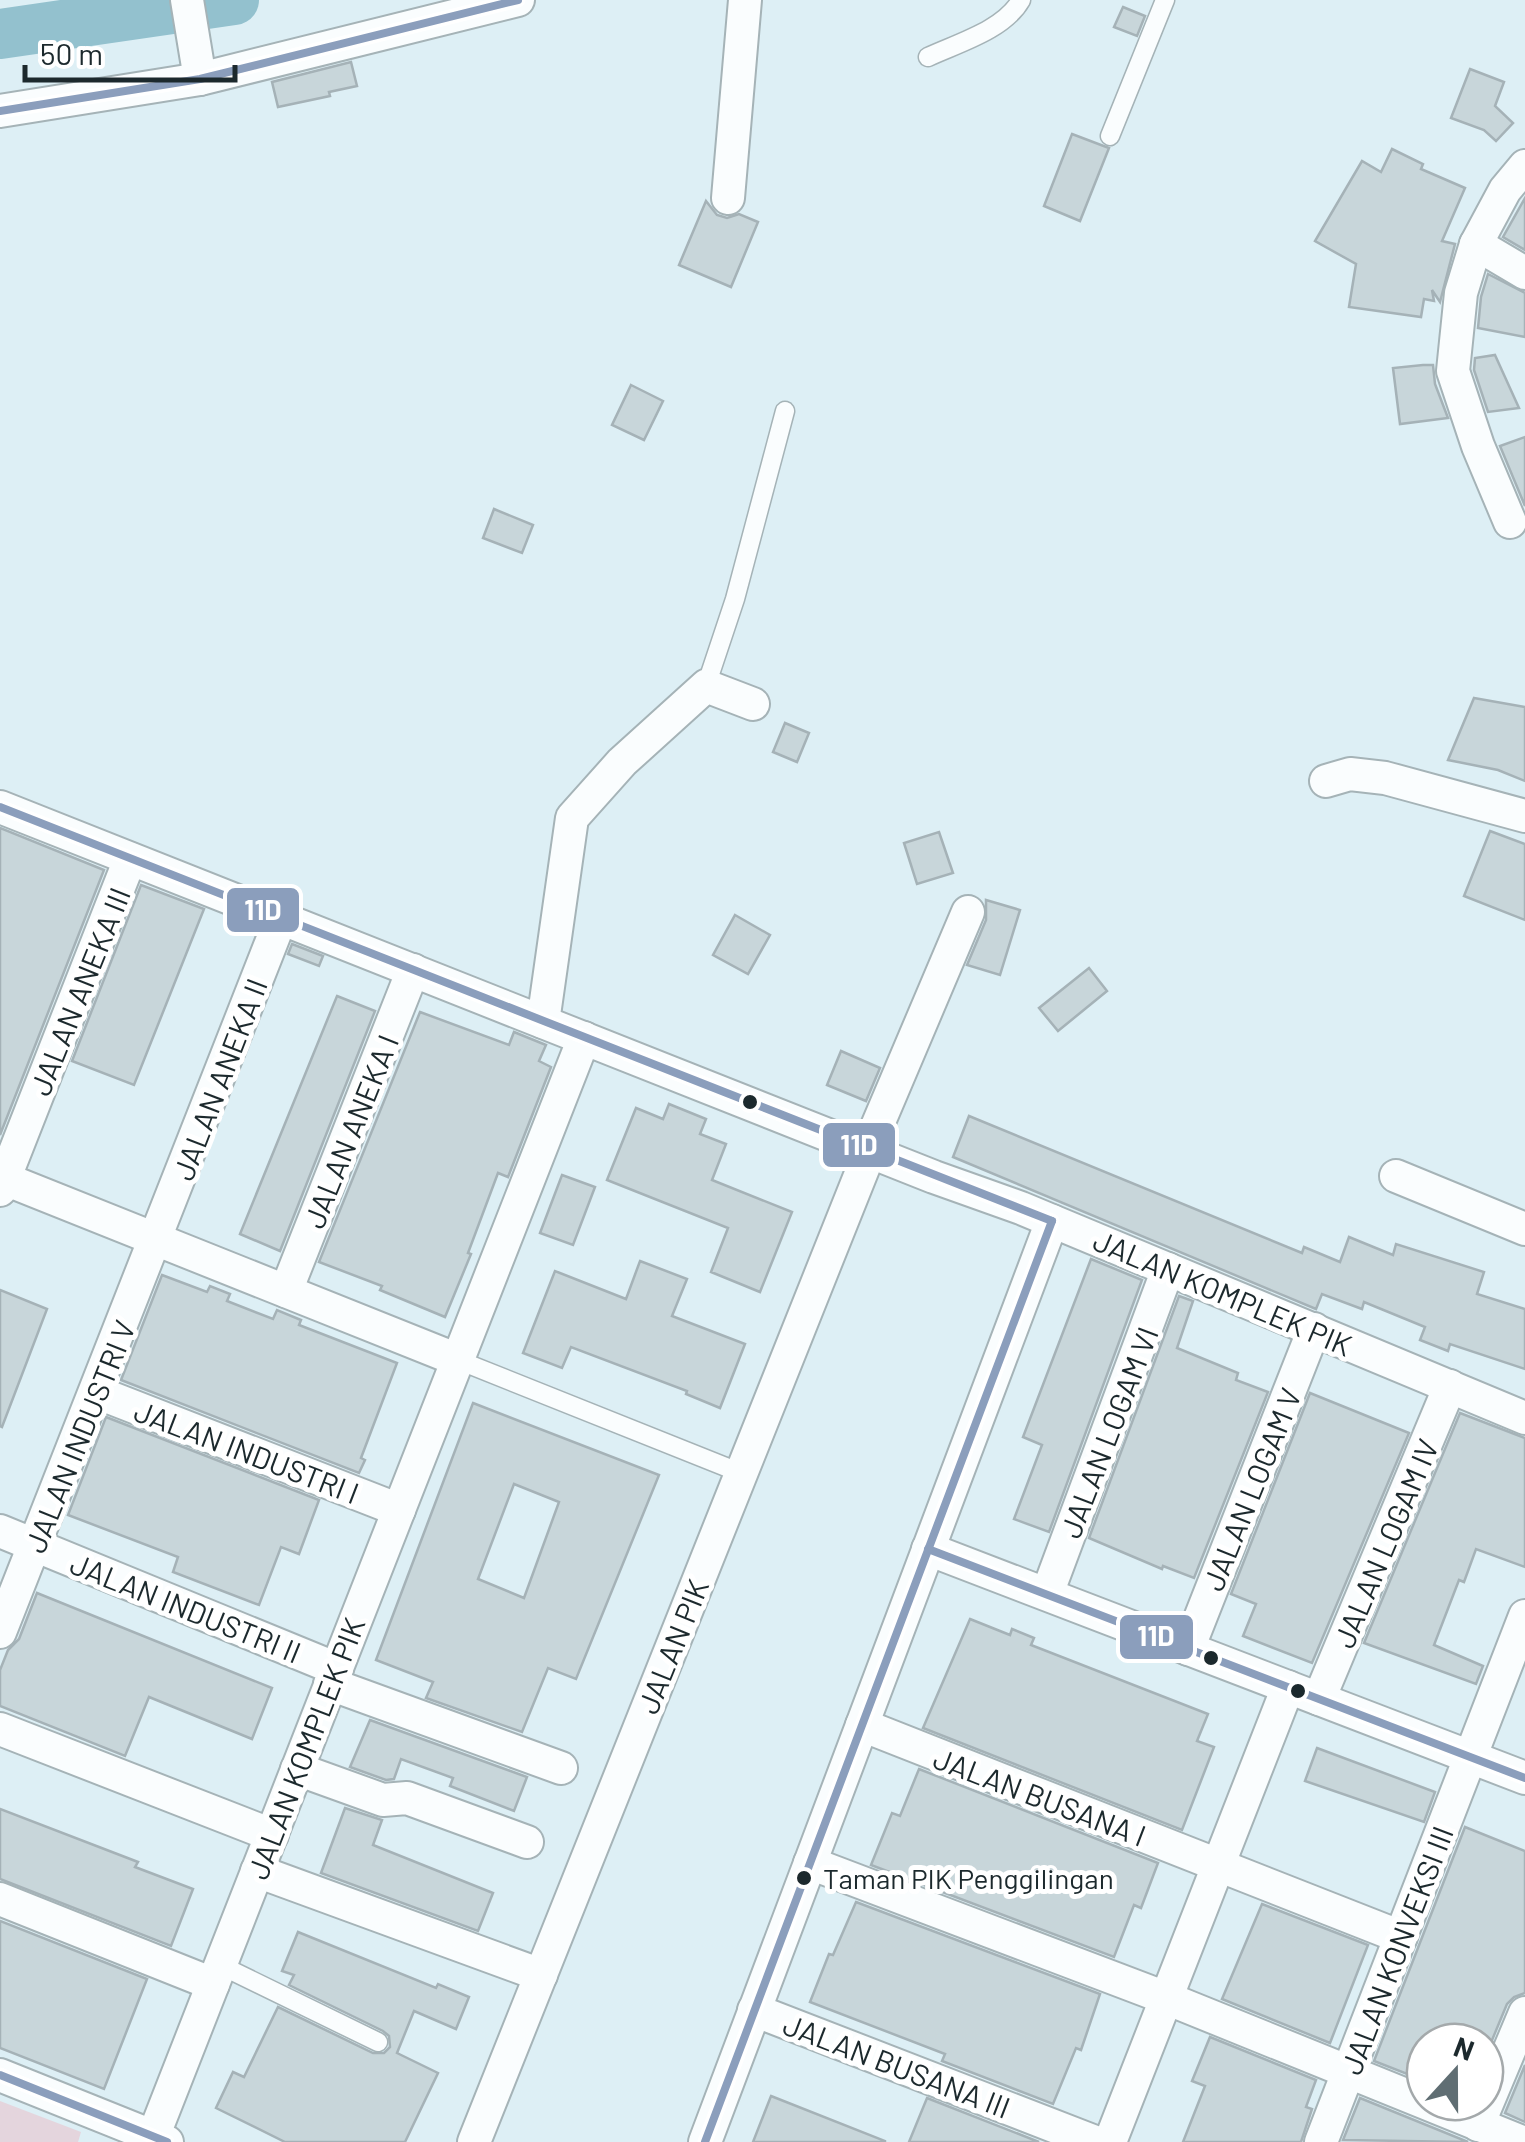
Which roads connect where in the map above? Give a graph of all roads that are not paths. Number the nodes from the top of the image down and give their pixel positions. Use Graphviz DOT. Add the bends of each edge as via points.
graph roads {
  1 [pos="187,0"];
  2 [pos="518,0"];
  3 [pos="746,0"];
  4 [pos="1021,0"];
  5 [pos="1165,0"];
  6 [pos="928,57"];
  7 [pos="199,70"];
  8 [pos="0,111"];
  9 [pos="1110,136"];
  10 [pos="1525,166"];
  11 [pos="728,198"];
  12 [pos="1476,244"];
  13 [pos="1525,273"];
  14 [pos="786,411"];
  15 [pos="1510,522"];
  16 [pos="706,686"];
  17 [pos="753,704"];
  18 [pos="1326,780"];
  19 [pos="0,808"];
  20 [pos="1525,816"];
  21 [pos="130,859"];
  22 [pos="968,912"];
  23 [pos="282,918"];
  24 [pos="413,970"];
  25 [pos="543,1022"];
  26 [pos="584,1038"];
  27 [pos="868,1150"];
  28 [pos="1396,1176"];
  29 [pos="2,1182"];
  30 [pos="1052,1221"];
  31 [pos="1525,1229"];
  32 [pos="157,1240"];
  33 [pos="1168,1269"];
  34 [pos="286,1291"];
  35 [pos="1314,1330"];
  36 [pos="458,1360"];
  37 [pos="1450,1386"];
  38 [pos="96,1392"];
  39 [pos="1525,1418"];
  40 [pos="742,1473"];
  41 [pos="398,1510"];
  42 [pos="0,1531"];
  43 [pos="36,1545"];
  44 [pos="928,1549"];
  45 [pos="1047,1594"];
  46 [pos="1525,1616"];
  47 [pos="0,1632"];
  48 [pos="1188,1648"];
  49 [pos="333,1677"];
  50 [pos="1288,1687"];
  51 [pos="1319,1699"];
  52 [pos="862,1726"];
  53 [pos="0,1730"];
  54 [pos="1472,1758"];
  55 [pos="561,1768"];
  56 [pos="297,1769"];
  57 [pos="1525,1778"];
  58 [pos="272,1834"];
  59 [pos="526,1842"];
  60 [pos="810,1863"];
  61 [pos="1218,1866"];
  62 [pos="257,1871"];
  63 [pos="0,1899"];
  64 [pos="1401,1937"];
  65 [pos="217,1974"];
  66 [pos="541,1974"];
  67 [pos="1166,1998"];
  68 [pos="754,2010"];
  69 [pos="1525,2013"];
  70 [pos="378,2042"];
  71 [pos="1348,2072"];
  72 [pos="0,2075"];
  73 [pos="1478,2124"];
  74 [pos="160,2139"];
  75 [pos="474,2142"];
  76 [pos="705,2142"];
  77 [pos="1095,2142"];
  78 [pos="1110,2142"];
  79 [pos="1321,2142"];
  80 [pos="1522,2142"];
  1 -- 7 [label="street"];
  2 -- 7 [label="street"];
  3 -- 11 [label="street"];
  4 -- 6 [label="lane" via="1014,13"];
  5 -- 9 [label="lane"];
  7 -- 8 [label="street"];
  10 -- 12 [label="street"];
  12 -- 13 [label="street"];
  12 -- 15 [label="street" via="1461,293 1452,371"];
  14 -- 16 [label="lane"];
  16 -- 17 [label="street"];
  16 -- 25 [label="street" via="572,818"];
  18 -- 20 [label="street" via="1350,774 1385,778"];
  19 -- 21 [label="street, JALAN KOMPLEK PIK"];
  21 -- 23 [label="street, JALAN KOMPLEK PIK"];
  21 -- 29 [label="street, JALAN ANEKA III"];
  22 -- 27 [label="street, JALAN PIK"];
  23 -- 24 [label="street, JALAN KOMPLEK PIK"];
  23 -- 32 [label="street, JALAN ANEKA II"];
  24 -- 25 [label="street, JALAN KOMPLEK PIK"];
  24 -- 34 [label="street, JALAN ANEKA I"];
  25 -- 26 [label="street, JALAN KOMPLEK PIK"];
  26 -- 27 [label="street, JALAN KOMPLEK PIK"];
  26 -- 36 [label="street, JALAN KOMPLEK PIK"];
  27 -- 30 [label="street, JALAN KOMPLEK PIK"];
  27 -- 40 [label="street, JALAN PIK"];
  28 -- 31 [label="street"];
  29 -- 32 [label="street"];
  30 -- 33 [label="street, JALAN KOMPLEK PIK"];
  30 -- 44 [label="street"];
  32 -- 34 [label="street"];
  32 -- 38 [label="street, JALAN INDUSTRI V"];
  33 -- 35 [label="street, JALAN KOMPLEK PIK"];
  33 -- 45 [label="street, JALAN LOGAM VI"];
  34 -- 36 [label="street"];
  35 -- 37 [label="street, JALAN KOMPLEK PIK"];
  35 -- 48 [label="street, JALAN LOGAM V"];
  36 -- 40 [label="lane"];
  36 -- 41 [label="street, JALAN KOMPLEK PIK"];
  37 -- 39 [label="street, JALAN KOMPLEK PIK"];
  37 -- 51 [label="street, JALAN LOGAM IV"];
  38 -- 41 [label="street, JALAN INDUSTRI I"];
  38 -- 43 [label="street, JALAN INDUSTRI V"];
  40 -- 66 [label="street, JALAN PIK"];
  41 -- 49 [label="street, JALAN KOMPLEK PIK"];
  42 -- 43 [label="street"];
  43 -- 47 [label="street, JALAN INDUSTRI V"];
  43 -- 49 [label="street, JALAN INDUSTRI II"];
  44 -- 45 [label="street"];
  44 -- 52 [label="street"];
  45 -- 48 [label="street"];
  46 -- 54 [label="street, JALAN KONVEKSI III"];
  48 -- 50 [label="street"];
  49 -- 55 [label="street, JALAN INDUSTRI II"];
  49 -- 56 [label="street, JALAN KOMPLEK PIK"];
  50 -- 51 [label="street"];
  50 -- 61 [label="street"];
  51 -- 54 [label="street"];
  52 -- 60 [label="street"];
  52 -- 61 [label="street, JALAN BUSANA I"];
  53 -- 58 [label="street"];
  54 -- 57 [label="street"];
  54 -- 64 [label="street, JALAN KONVEKSI III"];
  56 -- 58 [label="street, JALAN KOMPLEK PIK"];
  56 -- 59 [label="street" via="383,1800 407,1798"];
  58 -- 62 [label="street, JALAN KOMPLEK PIK"];
  60 -- 67 [label="street"];
  60 -- 68 [label="street"];
  61 -- 64 [label="street, JALAN BUSANA I"];
  61 -- 67 [label="street"];
  62 -- 65 [label="street, JALAN KOMPLEK PIK"];
  62 -- 66 [label="street"];
  63 -- 65 [label="street"];
  64 -- 71 [label="street, JALAN KONVEKSI III"];
  65 -- 70 [label="lane"];
  65 -- 74 [label="street, JALAN KOMPLEK PIK"];
  66 -- 75 [label="street, JALAN PIK"];
  67 -- 71 [label="street"];
  67 -- 78 [label="street"];
  68 -- 76 [label="street"];
  68 -- 77 [label="street, JALAN BUSANA III"];
  69 -- 73 [label="street"];
  71 -- 73 [label="street"];
  71 -- 79 [label="street, JALAN KONVEKSI III"];
  72 -- 74 [label="street, JALAN KOMPLEK PIK"];
  73 -- 80 [label="street"];
}
